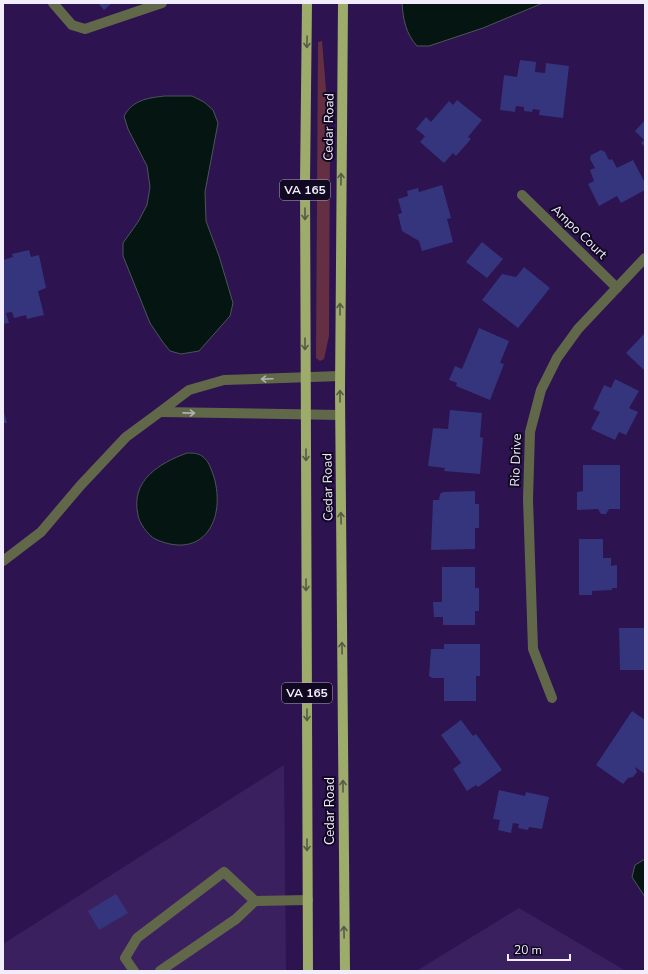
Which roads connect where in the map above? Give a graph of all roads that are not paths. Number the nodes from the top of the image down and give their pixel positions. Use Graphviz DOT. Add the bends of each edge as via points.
graph roads {
  1 [pos="53,3"];
  2 [pos="162,3"];
  3 [pos="307,3"];
  4 [pos="343,3"];
  5 [pos="522,195"];
  6 [pos="645,258"];
  7 [pos="617,288"];
  8 [pos="340,376"];
  9 [pos="306,377"];
  10 [pos="160,412"];
  11 [pos="340,415"];
  12 [pos="306,416"];
  13 [pos="3,561"];
  14 [pos="552,698"];
  15 [pos="308,900"];
  16 [pos="255,901"];
  17 [pos="134,971"];
  18 [pos="160,971"];
  19 [pos="308,971"];
  20 [pos="345,971"];
  1 -- 2 [label="street" via="72,25 85,29"];
  3 -- 9 [label="main road, Cedar Road / VA 165, one-way"];
  8 -- 4 [label="main road, Cedar Road / VA 165, one-way"];
  5 -- 7 [label="street, Ampo Court"];
  6 -- 7 [label="street, Rio Drive"];
  7 -- 14 [label="street, Rio Drive" via="578,329 557,358 541,390 530,432 528,499 533,649"];
  8 -- 9 [label="street"];
  11 -- 8 [label="main road, Cedar Road / VA 165, one-way"];
  9 -- 10 [label="street, one-way" via="224,380 209,383 189,390"];
  9 -- 12 [label="main road, Cedar Road / VA 165"];
  10 -- 12 [label="street, one-way"];
  10 -- 13 [label="street" via="126,437 41,532"];
  11 -- 12 [label="street"];
  20 -- 11 [label="main road, Cedar Road / VA 165, one-way"];
  12 -- 15 [label="main road, Cedar Road / VA 165, one-way"];
  15 -- 16 [label="street"];
  15 -- 19 [label="main road, Cedar Road / VA 165"];
  16 -- 17 [label="street" via="224,872 137,938 125,958"];
  16 -- 18 [label="street" via="236,919"];
}
